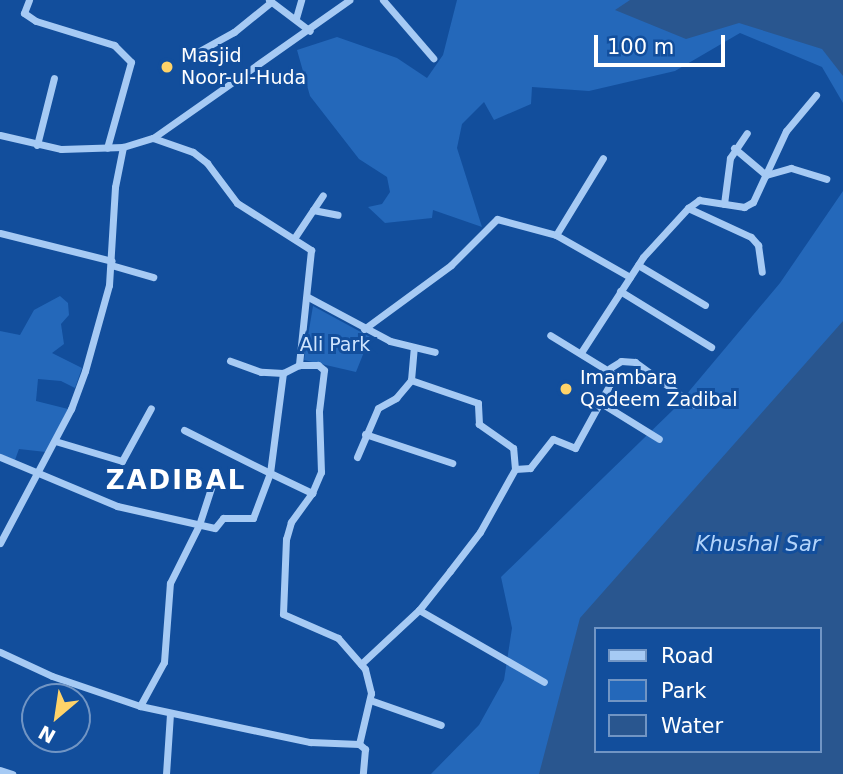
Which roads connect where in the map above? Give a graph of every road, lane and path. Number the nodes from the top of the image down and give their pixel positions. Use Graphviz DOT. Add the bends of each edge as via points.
graph roads {
  1 [pos="29,0"];
  2 [pos="301,0"];
  3 [pos="349,0"];
  4 [pos="383,0"];
  5 [pos="270,1"];
  6 [pos="296,18"];
  7 [pos="310,32"];
  8 [pos="433,58"];
  9 [pos="184,60"];
  10 [pos="54,78"];
  11 [pos="816,95"];
  12 [pos="747,133"];
  13 [pos="0,135"];
  14 [pos="153,138"];
  15 [pos="37,145"];
  16 [pos="123,147"];
  17 [pos="107,148"];
  18 [pos="734,148"];
  19 [pos="603,158"];
  20 [pos="766,175"];
  21 [pos="826,179"];
  22 [pos="323,195"];
  23 [pos="724,204"];
  24 [pos="688,208"];
  25 [pos="313,210"];
  26 [pos="338,215"];
  27 [pos="0,233"];
  28 [pos="556,235"];
  29 [pos="295,237"];
  30 [pos="112,263"];
  31 [pos="638,265"];
  32 [pos="762,272"];
  33 [pos="153,277"];
  34 [pos="630,277"];
  35 [pos="620,290"];
  36 [pos="309,296"];
  37 [pos="705,305"];
  38 [pos="364,329"];
  39 [pos="550,335"];
  40 [pos="710,347"];
  41 [pos="414,348"];
  42 [pos="582,351"];
  43 [pos="435,352"];
  44 [pos="230,361"];
  45 [pos="299,365"];
  46 [pos="610,368"];
  47 [pos="283,373"];
  48 [pos="411,380"];
  49 [pos="601,403"];
  50 [pos="693,404"];
  51 [pos="151,408"];
  52 [pos="184,430"];
  53 [pos="365,434"];
  54 [pos="659,439"];
  55 [pos="55,440"];
  56 [pos="0,457"];
  57 [pos="356,457"];
  58 [pos="452,463"];
  59 [pos="515,469"];
  60 [pos="38,472"];
  61 [pos="271,473"];
  62 [pos="212,485"];
  63 [pos="312,493"];
  64 [pos="199,525"];
  65 [pos="0,543"];
  66 [pos="419,610"];
  67 [pos="0,652"];
  68 [pos="361,664"];
  69 [pos="544,682"];
  70 [pos="370,701"];
  71 [pos="139,706"];
  72 [pos="170,713"];
  73 [pos="441,725"];
  74 [pos="359,744"];
  75 [pos="0,770"];
  76 [pos="12,774"];
  77 [pos="166,774"];
  78 [pos="363,774"];
  1 -- 17 [label="street" via="24,12 36,21 114,45 131,62"];
  2 -- 6 [label="street"];
  3 -- 7 [label="street"];
  4 -- 8 [label="street"];
  5 -- 6 [label="street"];
  5 -- 9 [label="street" via="234,32"];
  6 -- 7 [label="street"];
  7 -- 14 [label="street"];
  10 -- 15 [label="street"];
  11 -- 20 [label="street" via="786,131"];
  12 -- 18 [label="street"];
  13 -- 15 [label="street"];
  14 -- 16 [label="street"];
  14 -- 29 [label="street" via="193,152 207,163 237,204"];
  15 -- 17 [label="street"];
  16 -- 17 [label="street"];
  16 -- 30 [label="street" via="115,187"];
  18 -- 20 [label="street"];
  18 -- 23 [label="street" via="726,172"];
  19 -- 28 [label="street"];
  20 -- 21 [label="street" via="791,168"];
  20 -- 23 [label="street" via="750,205"];
  22 -- 25 [label="street"];
  23 -- 24 [label="street" via="699,200"];
  24 -- 31 [label="street"];
  24 -- 32 [label="street" via="751,237 758,245"];
  25 -- 26 [label="street"];
  25 -- 29 [label="street"];
  27 -- 30 [label="street"];
  28 -- 34 [label="street"];
  28 -- 38 [label="street" via="496,219 451,265"];
  29 -- 36 [label="street" via="311,250"];
  30 -- 33 [label="street"];
  30 -- 55 [label="street" via="85,371"];
  31 -- 34 [label="street"];
  31 -- 37 [label="street"];
  34 -- 35 [label="street"];
  35 -- 40 [label="street"];
  35 -- 42 [label="street"];
  36 -- 38 [label="street"];
  36 -- 45 [label="street"];
  38 -- 41 [label="street"];
  39 -- 42 [label="street"];
  41 -- 43 [label="street"];
  41 -- 48 [label="street"];
  42 -- 46 [label="street"];
  44 -- 47 [label="street" via="261,372"];
  45 -- 47 [label="street"];
  45 -- 63 [label="street" via="318,365 324,370 319,411 321,472"];
  46 -- 49 [label="street" via="615,375"];
  46 -- 50 [label="street" via="621,361 635,362"];
  47 -- 61 [label="street"];
  48 -- 53 [label="street" via="396,398 378,408"];
  48 -- 59 [label="street" via="478,403 479,424 513,448"];
  49 -- 54 [label="street"];
  49 -- 59 [label="street" via="575,448 553,439 530,468"];
  51 -- 55 [label="street" via="122,461"];
  52 -- 61 [label="street"];
  53 -- 57 [label="street"];
  53 -- 58 [label="street"];
  55 -- 60 [label="street"];
  56 -- 60 [label="street"];
  59 -- 66 [label="street" via="480,532"];
  60 -- 64 [label="street" via="117,506"];
  60 -- 65 [label="street"];
  61 -- 63 [label="street"];
  61 -- 64 [label="street" via="253,518 223,518 215,528"];
  62 -- 64 [label="street"];
  63 -- 68 [label="street" via="291,522 286,539 283,614 338,638"];
  64 -- 71 [label="street" via="170,583 166,655"];
  66 -- 68 [label="street"];
  66 -- 69 [label="street"];
  67 -- 71 [label="street" via="52,676"];
  68 -- 70 [label="street" via="369,681"];
  70 -- 73 [label="street"];
  70 -- 74 [label="street"];
  71 -- 72 [label="street"];
  72 -- 74 [label="street" via="310,741"];
  72 -- 77 [label="street"];
  74 -- 78 [label="street" via="365,749"];
  75 -- 76 [label="street"];
}
